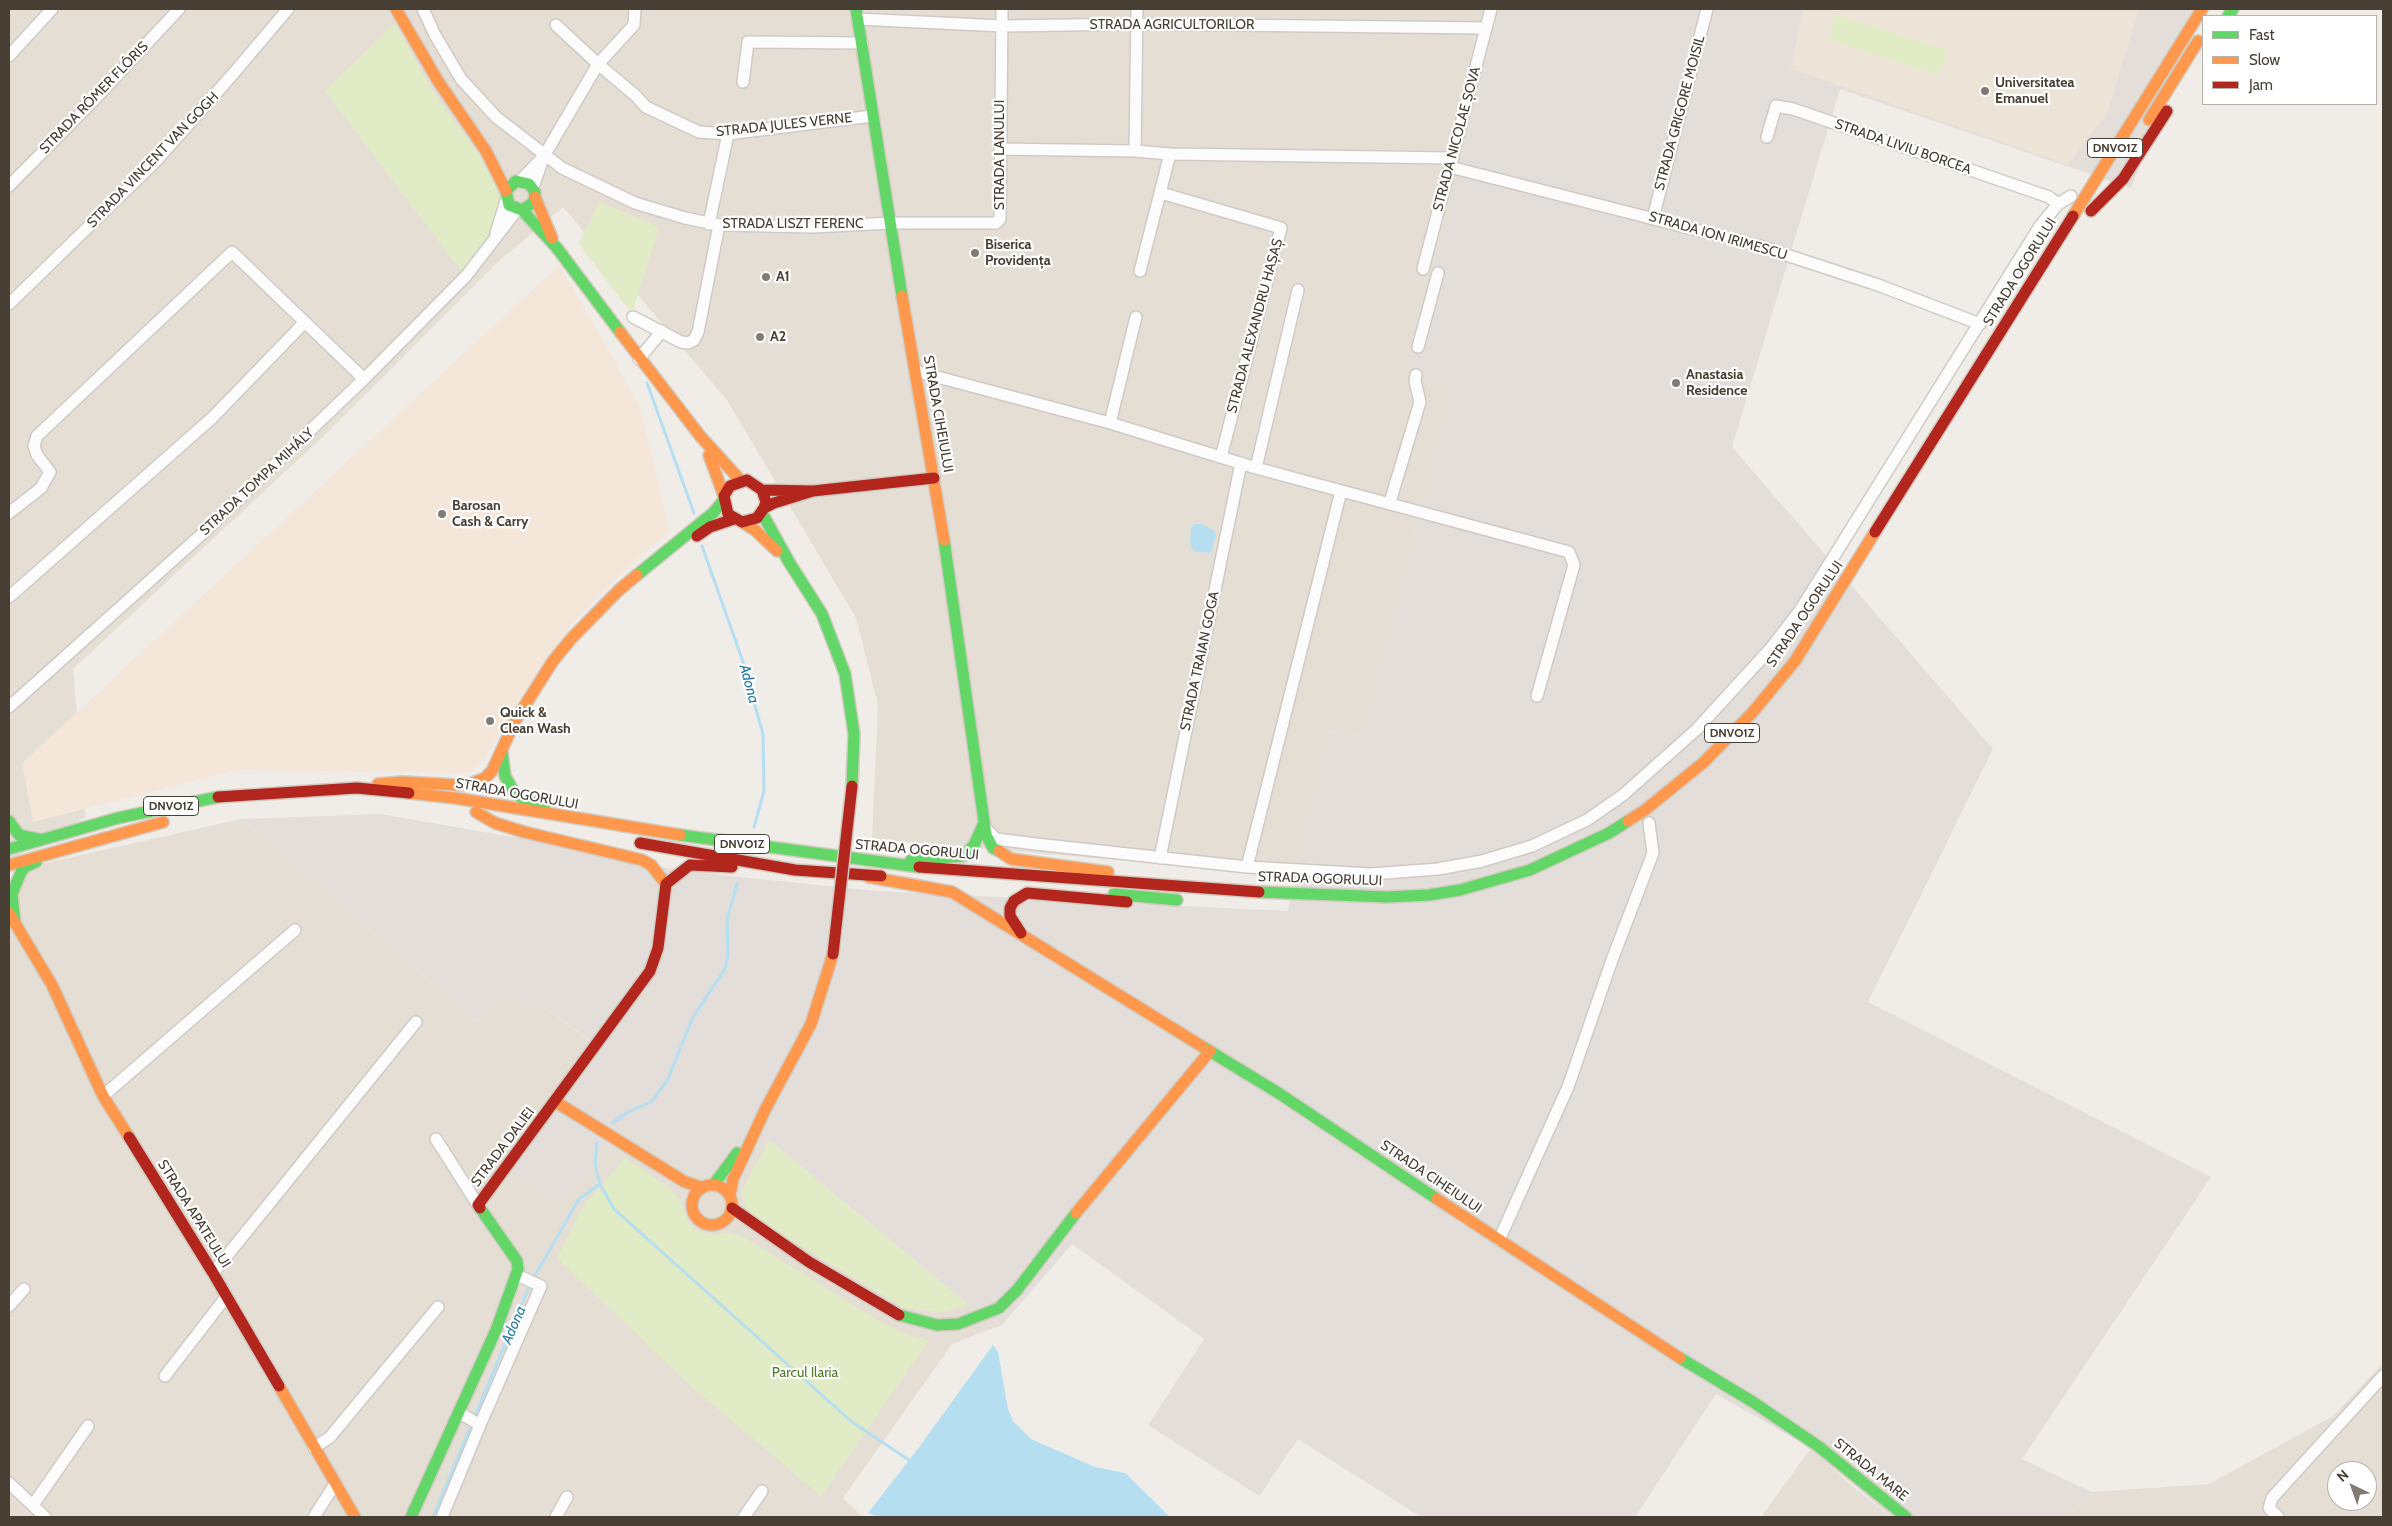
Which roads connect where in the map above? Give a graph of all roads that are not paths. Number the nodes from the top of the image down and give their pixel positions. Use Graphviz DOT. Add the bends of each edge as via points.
graph roads {
  1 [pos="52,9"];
  2 [pos="179,9"];
  3 [pos="288,9"];
  4 [pos="396,9"];
  5 [pos="423,9"];
  6 [pos="635,9"];
  7 [pos="1002,9"];
  8 [pos="1137,9"];
  9 [pos="1491,9"];
  10 [pos="1707,9"];
  11 [pos="2188,9"];
  12 [pos="2199,13"];
  13 [pos="857,14"];
  14 [pos="1136,24"];
  15 [pos="556,25"];
  16 [pos="1002,26"];
  17 [pos="1486,28"];
  18 [pos="2202,35"];
  19 [pos="862,43"];
  20 [pos="9,56"];
  21 [pos="2202,57"];
  22 [pos="598,64"];
  23 [pos="743,82"];
  24 [pos="2132,98"];
  25 [pos="872,116"];
  26 [pos="728,134"];
  27 [pos="1767,137"];
  28 [pos="1000,149"];
  29 [pos="486,151"];
  30 [pos="1135,151"];
  31 [pos="1170,154"];
  32 [pos="544,156"];
  33 [pos="1451,162"];
  34 [pos="518,181"];
  35 [pos="9,186"];
  36 [pos="2074,191"];
  37 [pos="534,192"];
  38 [pos="1161,193"];
  39 [pos="506,196"];
  40 [pos="2058,204"];
  41 [pos="520,210"];
  42 [pos="1653,218"];
  43 [pos="890,223"];
  44 [pos="714,224"];
  45 [pos="2076,233"];
  46 [pos="492,244"];
  47 [pos="557,248"];
  48 [pos="1423,269"];
  49 [pos="1140,271"];
  50 [pos="1438,273"];
  51 [pos="2035,278"];
  52 [pos="1298,290"];
  53 [pos="9,304"];
  54 [pos="1136,317"];
  55 [pos="633,318"];
  56 [pos="305,322"];
  57 [pos="1980,324"];
  58 [pos="662,331"];
  59 [pos="1418,347"];
  60 [pos="639,359"];
  61 [pos="915,371"];
  62 [pos="1416,375"];
  63 [pos="364,379"];
  64 [pos="1110,423"];
  65 [pos="701,438"];
  66 [pos="1221,457"];
  67 [pos="1241,463"];
  68 [pos="1256,468"];
  69 [pos="1926,473"];
  70 [pos="934,478"];
  71 [pos="741,481"];
  72 [pos="762,490"];
  73 [pos="813,491"];
  74 [pos="1341,491"];
  75 [pos="724,498"];
  76 [pos="1390,502"];
  77 [pos="763,510"];
  78 [pos="9,513"];
  79 [pos="738,520"];
  80 [pos="671,549"];
  81 [pos="789,562"];
  82 [pos="9,597"];
  83 [pos="1832,624"];
  84 [pos="1784,693"];
  85 [pos="1536,696"];
  86 [pos="9,707"];
  87 [pos="502,750"];
  88 [pos="357,788"];
  89 [pos="332,802"];
  90 [pos="373,802"];
  91 [pos="246,807"];
  92 [pos="476,812"];
  93 [pos="175,819"];
  94 [pos="9,821"];
  95 [pos="1649,823"];
  96 [pos="983,825"];
  97 [pos="558,828"];
  98 [pos="635,829"];
  99 [pos="42,839"];
  100 [pos="625,840"];
  101 [pos="75,846"];
  102 [pos="9,849"];
  103 [pos="1160,858"];
  104 [pos="9,865"];
  105 [pos="897,866"];
  106 [pos="1247,867"];
  107 [pos="795,870"];
  108 [pos="853,874"];
  109 [pos="1548,875"];
  110 [pos="1148,883"];
  111 [pos="666,884"];
  112 [pos="1507,889"];
  113 [pos="1480,897"];
  114 [pos="1164,898"];
  115 [pos="1190,900"];
  116 [pos="1369,908"];
  117 [pos="12,918"];
  118 [pos="295,930"];
  119 [pos="1025,938"];
  120 [pos="416,1022"];
  121 [pos="1210,1051"];
  122 [pos="103,1096"];
  123 [pos="556,1102"];
  124 [pos="765,1110"];
  125 [pos="436,1139"];
  126 [pos="632,1150"];
  127 [pos="714,1184"];
  128 [pos="702,1187"];
  129 [pos="730,1195"];
  130 [pos="692,1204"];
  131 [pos="478,1205"];
  132 [pos="732,1208"];
  133 [pos="720,1224"];
  134 [pos="1499,1240"];
  135 [pos="809,1262"];
  136 [pos="213,1273"];
  137 [pos="517,1275"];
  138 [pos="24,1289"];
  139 [pos="226,1297"];
  140 [pos="9,1306"];
  141 [pos="438,1307"];
  142 [pos="165,1376"];
  143 [pos="2383,1376"];
  144 [pos="460,1413"];
  145 [pos="480,1425"];
  146 [pos="88,1426"];
  147 [pos="1818,1446"];
  148 [pos="314,1448"];
  149 [pos="9,1483"];
  150 [pos="335,1484"];
  151 [pos="762,1492"];
  152 [pos="566,1497"];
  153 [pos="33,1505"];
  154 [pos="45,1517"];
  155 [pos="314,1517"];
  156 [pos="355,1517"];
  157 [pos="412,1517"];
  158 [pos="442,1517"];
  159 [pos="556,1517"];
  160 [pos="744,1517"];
  161 [pos="1906,1517"];
  162 [pos="2278,1517"];
  1 -- 20 [label="street"];
  2 -- 35 [label="street, STRADA RÓMER FLÓRIS"];
  3 -- 53 [label="street, STRADA VINCENT VAN GOGH" via="156,160"];
  4 -- 29 [label="main road" via="438,81"];
  5 -- 32 [label="street, STRADA LISZT FERENC" via="461,79 496,117"];
  6 -- 22 [label="street" via="634,25"];
  7 -- 16 [label="street, STRADA LANULUI"];
  8 -- 14 [label="street"];
  9 -- 17 [label="street, STRADA NICOLAE ȘOVA"];
  10 -- 42 [label="street, STRADA GRIGORE MOISIL"];
  11 -- 24 [label="main road"];
  12 -- 51 [label="main road, STRADA OGORULUI / DNVO1Z"];
  13 -- 16 [label="street, STRADA AGRICULTORILOR"];
  13 -- 19 [label="main road, STRADA CIHEIULUI"];
  14 -- 16 [label="street, STRADA AGRICULTORILOR"];
  14 -- 17 [label="street, STRADA AGRICULTORILOR"];
  14 -- 30 [label="street"];
  15 -- 22 [label="street, STRADA JULES VERNE"];
  16 -- 28 [label="street, STRADA LANULUI"];
  17 -- 33 [label="street, STRADA NICOLAE ȘOVA"];
  18 -- 21 [label="main road, DNVO1Z" via="2089,215 2123,179"];
  19 -- 23 [label="street" via="748,42"];
  19 -- 25 [label="main road, STRADA CIHEIULUI"];
  22 -- 26 [label="street, STRADA JULES VERNE" via="646,108 699,132"];
  22 -- 32 [label="street"];
  25 -- 26 [label="street, STRADA JULES VERNE"];
  25 -- 43 [label="main road, STRADA CIHEIULUI"];
  26 -- 44 [label="street"];
  27 -- 40 [label="street, STRADA LIVIU BORCEA" via="1776,106 1793,109 2049,197"];
  28 -- 30 [label="street"];
  28 -- 43 [label="street, STRADA LANULUI" via="1000,219 996,222"];
  29 -- 34 [label="main road"];
  29 -- 39 [label="main road"];
  30 -- 31 [label="street"];
  31 -- 33 [label="street"];
  31 -- 38 [label="street"];
  32 -- 34 [label="street"];
  32 -- 37 [label="street"];
  32 -- 44 [label="street, STRADA LISZT FERENC" via="635,203"];
  33 -- 42 [label="street, STRADA ION IRIMESCU"];
  33 -- 48 [label="street, STRADA NICOLAE ȘOVA"];
  34 -- 37 [label="main road"];
  34 -- 39 [label="main road"];
  36 -- 40 [label="street"];
  36 -- 51 [label="main road"];
  37 -- 41 [label="main road" via="531,206"];
  37 -- 47 [label="main road"];
  38 -- 49 [label="street"];
  38 -- 66 [label="street, STRADA ALEXANDRU HAȘAȘ" via="1281,228"];
  39 -- 41 [label="main road"];
  39 -- 46 [label="street, STRADA TOMPA MIHÁLY"];
  40 -- 57 [label="street" via="2040,226"];
  41 -- 46 [label="street, STRADA TOMPA MIHÁLY"];
  41 -- 47 [label="main road"];
  42 -- 57 [label="street, STRADA ION IRIMESCU" via="1756,245 1878,285"];
  43 -- 44 [label="street, STRADA LISZT FERENC" via="813,227"];
  43 -- 61 [label="main road, STRADA CIHEIULUI"];
  44 -- 58 [label="street" via="698,332 688,343"];
  45 -- 69 [label="main road, STRADA OGORULUI"];
  46 -- 63 [label="street, STRADA TOMPA MIHÁLY" via="466,276"];
  47 -- 60 [label="main road"];
  50 -- 59 [label="street"];
  51 -- 110 [label="main road, STRADA OGORULUI / DNVO1Z" via="1795,661 1752,713 1704,762 1645,810 1609,833 1530,870 1452,891 1377,897 1232,891"];
  52 -- 68 [label="street"];
  54 -- 64 [label="street"];
  55 -- 58 [label="street"];
  56 -- 63 [label="street"];
  56 -- 78 [label="street" via="232,252 37,436 34,446 37,455 50,472 41,488"];
  56 -- 82 [label="street" via="212,418"];
  57 -- 106 [label="street" via="1801,610 1697,729 1630,789 1587,820 1532,846 1453,867 1371,874"];
  58 -- 60 [label="street"];
  60 -- 65 [label="main road"];
  61 -- 64 [label="street"];
  61 -- 70 [label="main road, STRADA CIHEIULUI"];
  62 -- 76 [label="street" via="1420,402"];
  63 -- 86 [label="street, STRADA TOMPA MIHÁLY" via="202,534"];
  64 -- 66 [label="street"];
  65 -- 71 [label="main road"];
  65 -- 75 [label="main road" via="719,477"];
  66 -- 67 [label="street"];
  67 -- 68 [label="street"];
  67 -- 103 [label="street, STRADA TRAIAN GOGA"];
  68 -- 74 [label="street"];
  70 -- 73 [label="main road"];
  70 -- 96 [label="main road, STRADA CIHEIULUI"];
  71 -- 72 [label="main road" via="753,482"];
  71 -- 75 [label="main road" via="730,486"];
  72 -- 73 [label="main road"];
  72 -- 77 [label="main road" via="766,502"];
  73 -- 77 [label="main road"];
  74 -- 76 [label="street"];
  74 -- 106 [label="street"];
  75 -- 79 [label="main road" via="725,508"];
  75 -- 80 [label="main road" via="713,513"];
  76 -- 85 [label="street" via="1569,552 1574,565"];
  77 -- 79 [label="main road" via="750,521"];
  77 -- 81 [label="main road"];
  79 -- 80 [label="main road" via="710,527"];
  79 -- 81 [label="main road" via="755,530"];
  80 -- 87 [label="main road" via="619,590 571,639 515,721"];
  81 -- 124 [label="main road, bridge" via="822,614 845,674 854,734 852,786 832,954 824,988 811,1024"];
  83 -- 84 [label="main road, STRADA OGORULUI"];
  87 -- 88 [label="main road" via="492,771 470,784 387,782"];
  87 -- 98 [label="main road" via="505,776 514,792 522,798 536,806"];
  88 -- 98 [label="main road, STRADA OGORULUI / DNVO1Z" via="455,798"];
  88 -- 99 [label="main road, STRADA OGORULUI / DNVO1Z" via="205,799"];
  89 -- 91 [label="main road"];
  90 -- 92 [label="main road, STRADA OGORULUI"];
  92 -- 97 [label="main road, STRADA OGORULUI"];
  92 -- 111 [label="main road" via="516,830 642,860 650,864"];
  93 -- 101 [label="main road, DNVO1Z"];
  94 -- 99 [label="main road" via="19,835"];
  95 -- 134 [label="street" via="1653,852 1568,1087"];
  96 -- 103 [label="street" via="996,838"];
  96 -- 105 [label="main road" via="974,845 963,856 919,859"];
  96 -- 110 [label="main road, STRADA CIHEIULUI" via="990,844 1004,857 1107,871"];
  98 -- 105 [label="main road, STRADA OGORULUI / DNVO1Z"];
  99 -- 102 [label="main road, STRADA OGORULUI / DNVO1Z"];
  100 -- 107 [label="main road, STRADA OGORULUI / DNVO1Z"];
  101 -- 104 [label="main road, DNVO1Z"];
  101 -- 117 [label="main road, STRADA APATEULUI" via="25,866 12,894"];
  103 -- 106 [label="street"];
  105 -- 110 [label="main road, STRADA OGORULUI / DNVO1Z"];
  107 -- 108 [label="main road, STRADA OGORULUI / DNVO1Z"];
  107 -- 111 [label="main road" via="696,864 685,868"];
  108 -- 114 [label="main road, STRADA OGORULUI / DNVO1Z" via="1010,883"];
  108 -- 119 [label="main road, STRADA CIHEIULUI" via="952,892"];
  109 -- 112 [label="main road"];
  111 -- 123 [label="main road, STRADA DALIEI" via="658,948 650,970"];
  113 -- 116 [label="main road, STRADA OGORULUI" via="1446,903"];
  114 -- 115 [label="main road, STRADA OGORULUI / DNVO1Z"];
  114 -- 119 [label="main road, STRADA CIHEIULUI" via="1111,902 1027,893 1014,901 1010,908 1014,924"];
  117 -- 122 [label="main road, STRADA APATEULUI" via="52,985"];
  118 -- 122 [label="street"];
  119 -- 121 [label="main road, STRADA CIHEIULUI"];
  120 -- 136 [label="street"];
  121 -- 134 [label="main road, STRADA CIHEIULUI"];
  121 -- 135 [label="main road" via="1109,1171 1018,1290 999,1308 958,1324 917,1322 894,1314"];
  122 -- 136 [label="main road, STRADA APATEULUI"];
  123 -- 126 [label="main road"];
  123 -- 131 [label="main road, STRADA DALIEI"];
  124 -- 127 [label="main road"];
  124 -- 129 [label="main road" via="733,1179"];
  125 -- 131 [label="street"];
  126 -- 128 [label="main road" via="685,1182"];
  126 -- 130 [label="main road" via="680,1189"];
  127 -- 128 [label="main road"];
  127 -- 129 [label="main road"];
  128 -- 130 [label="main road" via="696,1192"];
  129 -- 132 [label="main road"];
  130 -- 133 [label="main road" via="701,1222"];
  131 -- 137 [label="main road, STRADA DALIEI" via="516,1261"];
  132 -- 133 [label="main road" via="730,1215"];
  132 -- 135 [label="main road"];
  133 -- 135 [label="main road" via="737,1226"];
  134 -- 147 [label="main road, STRADA CIHEIULUI"];
  136 -- 139 [label="main road, STRADA APATEULUI"];
  137 -- 144 [label="main road"];
  137 -- 145 [label="street" via="541,1286"];
  138 -- 140 [label="street"];
  139 -- 142 [label="street"];
  139 -- 148 [label="main road, STRADA APATEULUI"];
  141 -- 148 [label="street" via="330,1437"];
  143 -- 162 [label="street" via="2272,1498 2270,1508"];
  144 -- 145 [label="street"];
  144 -- 157 [label="main road"];
  145 -- 158 [label="street"];
  146 -- 153 [label="street"];
  147 -- 161 [label="main road, STRADA MARE"];
  148 -- 150 [label="main road, STRADA APATEULUI"];
  149 -- 153 [label="street"];
  150 -- 155 [label="street"];
  150 -- 156 [label="main road, STRADA APATEULUI"];
  151 -- 160 [label="street"];
  152 -- 159 [label="street"];
  153 -- 154 [label="street"];
}
